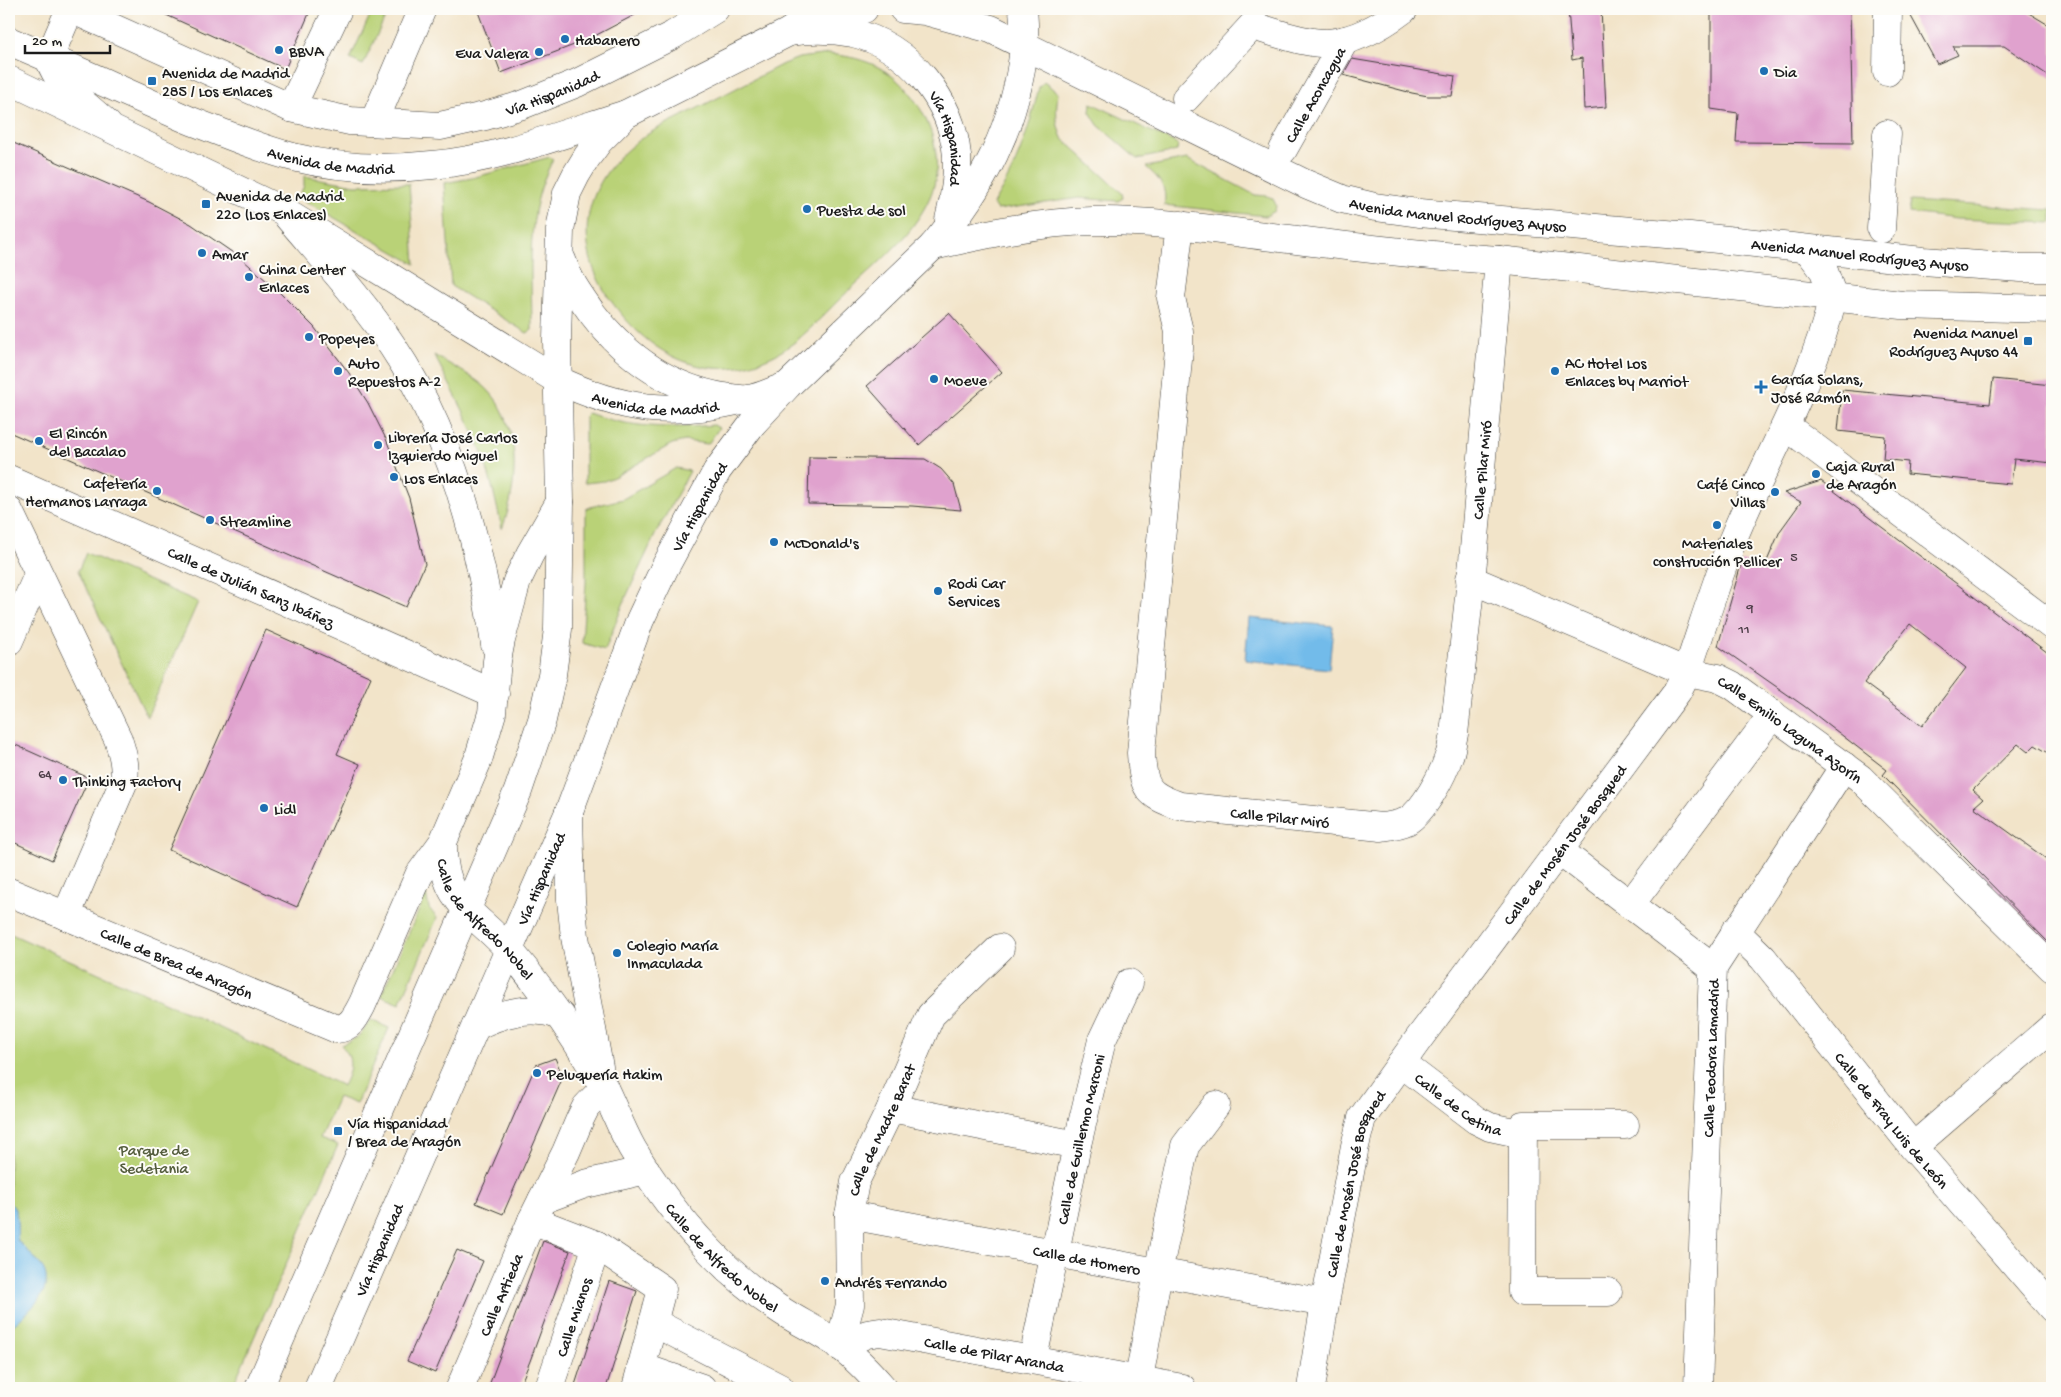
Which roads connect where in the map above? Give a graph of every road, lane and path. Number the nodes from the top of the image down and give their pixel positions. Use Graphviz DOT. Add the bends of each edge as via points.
graph roads {
  1 [pos="71,9"];
  2 [pos="338,9"];
  3 [pos="422,9"];
  4 [pos="715,9"];
  5 [pos="819,9"];
  6 [pos="864,9"];
  7 [pos="902,9"];
  8 [pos="1023,9"];
  9 [pos="1404,9"];
  10 [pos="1888,9"];
  11 [pos="789,32"];
  12 [pos="1345,40"];
  13 [pos="9,41"];
  14 [pos="1024,45"];
  15 [pos="49,58"];
  16 [pos="1888,72"];
  17 [pos="9,80"];
  18 [pos="1186,98"];
  19 [pos="291,108"];
  20 [pos="626,114"];
  21 [pos="374,122"];
  22 [pos="114,130"];
  23 [pos="1887,134"];
  24 [pos="1283,150"];
  25 [pos="283,211"];
  26 [pos="1180,225"];
  27 [pos="1881,230"];
  28 [pos="939,239"];
  29 [pos="559,248"];
  30 [pos="1808,250"];
  31 [pos="1499,260"];
  32 [pos="2052,268"];
  33 [pos="1833,297"];
  34 [pos="2052,309"];
  35 [pos="556,379"];
  36 [pos="788,385"];
  37 [pos="747,399"];
  38 [pos="1786,426"];
  39 [pos="9,479"];
  40 [pos="560,502"];
  41 [pos="9,511"];
  42 [pos="38,575"];
  43 [pos="1470,580"];
  44 [pos="2052,626"];
  45 [pos="9,641"];
  46 [pos="497,661"];
  47 [pos="1687,672"];
  48 [pos="495,694"];
  49 [pos="1773,714"];
  50 [pos="1844,766"];
  51 [pos="569,812"];
  52 [pos="443,842"];
  53 [pos="1560,852"];
  54 [pos="9,892"];
  55 [pos="1630,905"];
  56 [pos="466,911"];
  57 [pos="66,916"];
  58 [pos="1735,931"];
  59 [pos="1000,948"];
  60 [pos="509,950"];
  61 [pos="1713,968"];
  62 [pos="2052,968"];
  63 [pos="1129,983"];
  64 [pos="561,1016"];
  65 [pos="476,1026"];
  66 [pos="2052,1026"];
  67 [pos="1401,1064"];
  68 [pos="604,1088"];
  69 [pos="1216,1105"];
  70 [pos="890,1108"];
  71 [pos="1625,1125"];
  72 [pos="1523,1134"];
  73 [pos="1076,1145"];
  74 [pos="1913,1147"];
  75 [pos="646,1170"];
  76 [pos="537,1210"];
  77 [pos="850,1214"];
  78 [pos="597,1245"];
  79 [pos="1054,1254"];
  80 [pos="1158,1272"];
  81 [pos="1608,1292"];
  82 [pos="1325,1303"];
  83 [pos="2052,1308"];
  84 [pos="653,1322"];
  85 [pos="840,1346"];
  86 [pos="1033,1360"];
  87 [pos="638,1378"];
  88 [pos="1138,1379"];
  89 [pos="259,1388"];
  90 [pos="318,1388"];
  91 [pos="460,1388"];
  92 [pos="549,1388"];
  93 [pos="702,1388"];
  94 [pos="780,1388"];
  95 [pos="883,1388"];
  96 [pos="1182,1388"];
  97 [pos="1311,1388"];
  98 [pos="1698,1388"];
  1 -- 15 [label="main road"];
  1 -- 19 [label="main road"];
  2 -- 19 [label="main road"];
  3 -- 21 [label="main road"];
  4 -- 21 [label="main road, Vía Hispanidad" via="620,63 522,105 440,126"];
  5 -- 11 [label="main road, Vía Hispanidad"];
  6 -- 11 [label="main road" via="829,16"];
  7 -- 14 [label="main road, Avenida Manuel Rodríguez Ayuso" via="961,20 991,29"];
  8 -- 14 [label="main road, Vía Hispanidad"];
  9 -- 12 [label="main road, Calle Aconcagua" via="1384,24"];
  10 -- 16 [label="main road"];
  11 -- 20 [label="main road, Vía Hispanidad"];
  11 -- 28 [label="main road, Vía Hispanidad" via="817,30 855,34 904,59 925,78 950,123 957,157 952,207"];
  12 -- 18 [label="main road, Calle Aconcagua" via="1313,42 1252,26"];
  12 -- 24 [label="main road, Calle Aconcagua"];
  13 -- 15 [label="main road, Avenida de Madrid"];
  14 -- 28 [label="main road, Vía Hispanidad" via="1019,79 999,147"];
  14 -- 30 [label="main road, Avenida Manuel Rodríguez Ayuso" via="1342,199 1419,213 1690,236"];
  15 -- 20 [label="main road, Avenida de Madrid" via="254,145 292,157 362,167 425,166 502,153"];
  15 -- 22 [label="main road, Avenida de Madrid" via="59,79"];
  17 -- 22 [label="main road, Avenida de Madrid"];
  19 -- 21 [label="main road" via="350,121"];
  20 -- 29 [label="main road, Vía Hispanidad" via="599,141 576,175 562,213"];
  22 -- 25 [label="main road, Avenida de Madrid"];
  23 -- 27 [label="main road"];
  25 -- 35 [label="main road, Avenida de Madrid"];
  25 -- 46 [label="main road, Avenida de Madrid" via="392,345 429,409 463,495 490,610"];
  26 -- 28 [label="main road" via="1058,223"];
  26 -- 31 [label="main road" via="1424,255"];
  26 -- 43 [label="main road, Calle Pilar Miró" via="1171,298 1180,349 1141,753 1148,791 1161,800 1180,806 1381,827 1405,822 1425,802 1450,756"];
  28 -- 36 [label="main road, Vía Hispanidad"];
  29 -- 35 [label="main road, Vía Hispanidad"];
  29 -- 37 [label="main road, Vía Hispanidad" via="567,274 578,294 634,358 674,383 694,391"];
  30 -- 32 [label="main road, Avenida Manuel Rodríguez Ayuso" via="1923,261"];
  30 -- 33 [label="main road" via="1824,271"];
  31 -- 33 [label="main road"];
  31 -- 43 [label="main road, Calle Pilar Miró"];
  33 -- 34 [label="main road" via="1902,305"];
  33 -- 38 [label="main road, Calle de Mosén José Bosqued" via="1817,353"];
  35 -- 37 [label="main road, Avenida de Madrid" via="606,401 650,408 700,408"];
  35 -- 40 [label="main road, Vía Hispanidad"];
  36 -- 37 [label="main road, Vía Hispanidad"];
  36 -- 51 [label="main road, Vía Hispanidad" via="752,424 717,471 664,569 640,620"];
  38 -- 44 [label="main road"];
  38 -- 47 [label="main road, Calle de Mosén José Bosqued" via="1733,539"];
  39 -- 48 [label="main road, Calle de Julián Sanz Ibáñez"];
  40 -- 46 [label="main road" via="518,581"];
  40 -- 56 [label="main road, Vía Hispanidad" via="558,629 544,711 518,791"];
  41 -- 42 [label="main road"];
  42 -- 45 [label="main road"];
  42 -- 57 [label="main road" via="118,739 126,769 124,782"];
  43 -- 47 [label="main road, Calle Emilio Laguna Azorín"];
  46 -- 48 [label="main road"];
  47 -- 49 [label="main road, Calle Emilio Laguna Azorín" via="1718,678"];
  47 -- 53 [label="main road, Calle de Mosén José Bosqued" via="1672,700"];
  48 -- 52 [label="main road" via="486,738"];
  49 -- 50 [label="main road, Calle Emilio Laguna Azorín"];
  49 -- 55 [label="main road"];
  50 -- 58 [label="main road, Calle Teodora Lamadrid"];
  50 -- 62 [label="main road, Calle Emilio Laguna Azorín" via="1872,789"];
  51 -- 60 [label="main road, Vía Hispanidad"];
  51 -- 68 [label="main road, Calle de Alfredo Nobel" via="574,937"];
  52 -- 56 [label="main road, Calle de Alfredo Nobel" via="444,865 450,887"];
  52 -- 57 [label="main road, Calle de Brea de Aragón" via="419,875 356,1016 348,1026 337,1029"];
  53 -- 55 [label="main road"];
  53 -- 67 [label="main road, Calle de Mosén José Bosqued"];
  54 -- 57 [label="main road, Calle de Brea de Aragón"];
  55 -- 61 [label="main road"];
  56 -- 60 [label="main road, Calle de Alfredo Nobel"];
  56 -- 89 [label="main road, Vía Hispanidad"];
  58 -- 61 [label="main road, Calle Teodora Lamadrid"];
  58 -- 74 [label="main road, Calle de Fray Luis de León" via="1763,958"];
  59 -- 70 [label="main road, Calle de Madre Barat" via="931,1015"];
  60 -- 64 [label="main road, Calle de Alfredo Nobel"];
  60 -- 65 [label="main road, Vía Hispanidad"];
  61 -- 98 [label="main road, Calle Teodora Lamadrid"];
  63 -- 73 [label="main road, Calle de Guillermo Marconi" via="1102,1040"];
  64 -- 65 [label="main road" via="547,1011 524,1010"];
  64 -- 68 [label="main road, Calle de Alfredo Nobel"];
  65 -- 90 [label="main road, Vía Hispanidad"];
  66 -- 74 [label="main road"];
  67 -- 72 [label="main road, Calle de Cetina" via="1476,1120 1490,1127"];
  67 -- 82 [label="main road, Calle de Mosén José Bosqued" via="1368,1109 1358,1130"];
  68 -- 75 [label="main road, Calle de Alfredo Nobel" via="628,1141"];
  68 -- 76 [label="main road, Calle Artieda" via="586,1107"];
  69 -- 80 [label="main road" via="1184,1146"];
  70 -- 73 [label="main road"];
  70 -- 77 [label="main road, Calle de Madre Barat" via="855,1182"];
  71 -- 72 [label="main road" via="1523,1124"];
  72 -- 81 [label="main road" via="1522,1292"];
  73 -- 79 [label="main road, Calle de Guillermo Marconi"];
  74 -- 83 [label="main road, Calle de Fray Luis de León"];
  75 -- 76 [label="main road" via="586,1184"];
  75 -- 85 [label="main road, Calle de Alfredo Nobel" via="686,1224 729,1270 777,1308"];
  76 -- 78 [label="main road"];
  76 -- 91 [label="main road, Calle Artieda"];
  77 -- 79 [label="main road, Calle de Homero"];
  77 -- 85 [label="main road, Calle de Madre Barat" via="850,1306"];
  78 -- 84 [label="main road" via="662,1289"];
  78 -- 92 [label="main road, Calle Mianos"];
  79 -- 80 [label="main road, Calle de Homero"];
  79 -- 86 [label="main road, Calle de Guillermo Marconi"];
  80 -- 82 [label="main road, Calle de Homero"];
  80 -- 88 [label="main road"];
  82 -- 97 [label="main road, Calle de Mosén José Bosqued"];
  84 -- 87 [label="main road"];
  84 -- 94 [label="main road"];
  85 -- 86 [label="main road, Calle de Pilar Aranda" via="866,1334 880,1332"];
  85 -- 95 [label="main road, Calle de Alfredo Nobel"];
  86 -- 88 [label="main road, Calle de Pilar Aranda"];
  87 -- 93 [label="main road"];
  88 -- 96 [label="main road, Calle de Pilar Aranda"];
}
